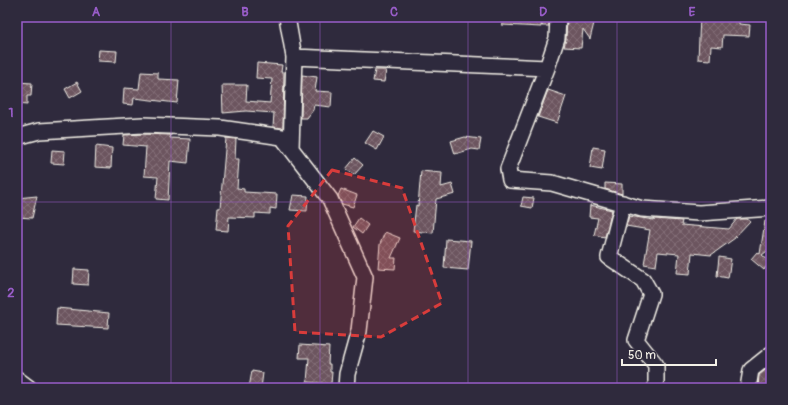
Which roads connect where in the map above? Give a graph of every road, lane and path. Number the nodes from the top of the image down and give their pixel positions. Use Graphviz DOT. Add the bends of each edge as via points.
graph roads {
  1 [pos="287,17"];
  2 [pos="558,17"];
  3 [pos="294,57"];
  4 [pos="547,68"];
  5 [pos="17,137"];
  6 [pos="291,148"];
  7 [pos="623,204"];
  8 [pos="771,208"];
  9 [pos="771,354"];
  10 [pos="17,379"];
  11 [pos="29,388"];
  12 [pos="346,388"];
  13 [pos="656,388"];
  14 [pos="748,388"];
  1 -- 3 [label="street"];
  2 -- 4 [label="street" via="557,38"];
  3 -- 4 [label="street"];
  3 -- 6 [label="street"];
  4 -- 7 [label="street" via="508,169 510,180 552,182"];
  5 -- 6 [label="street" via="39,131 121,126 205,127 282,137"];
  6 -- 12 [label="street" via="330,199 365,277 359,332 347,374"];
  7 -- 8 [label="street" via="642,209 699,213"];
  7 -- 13 [label="street" via="609,257 643,280 651,294 636,340 656,365"];
  9 -- 14 [label="street" via="751,370"];
  10 -- 11 [label="street"];
}
